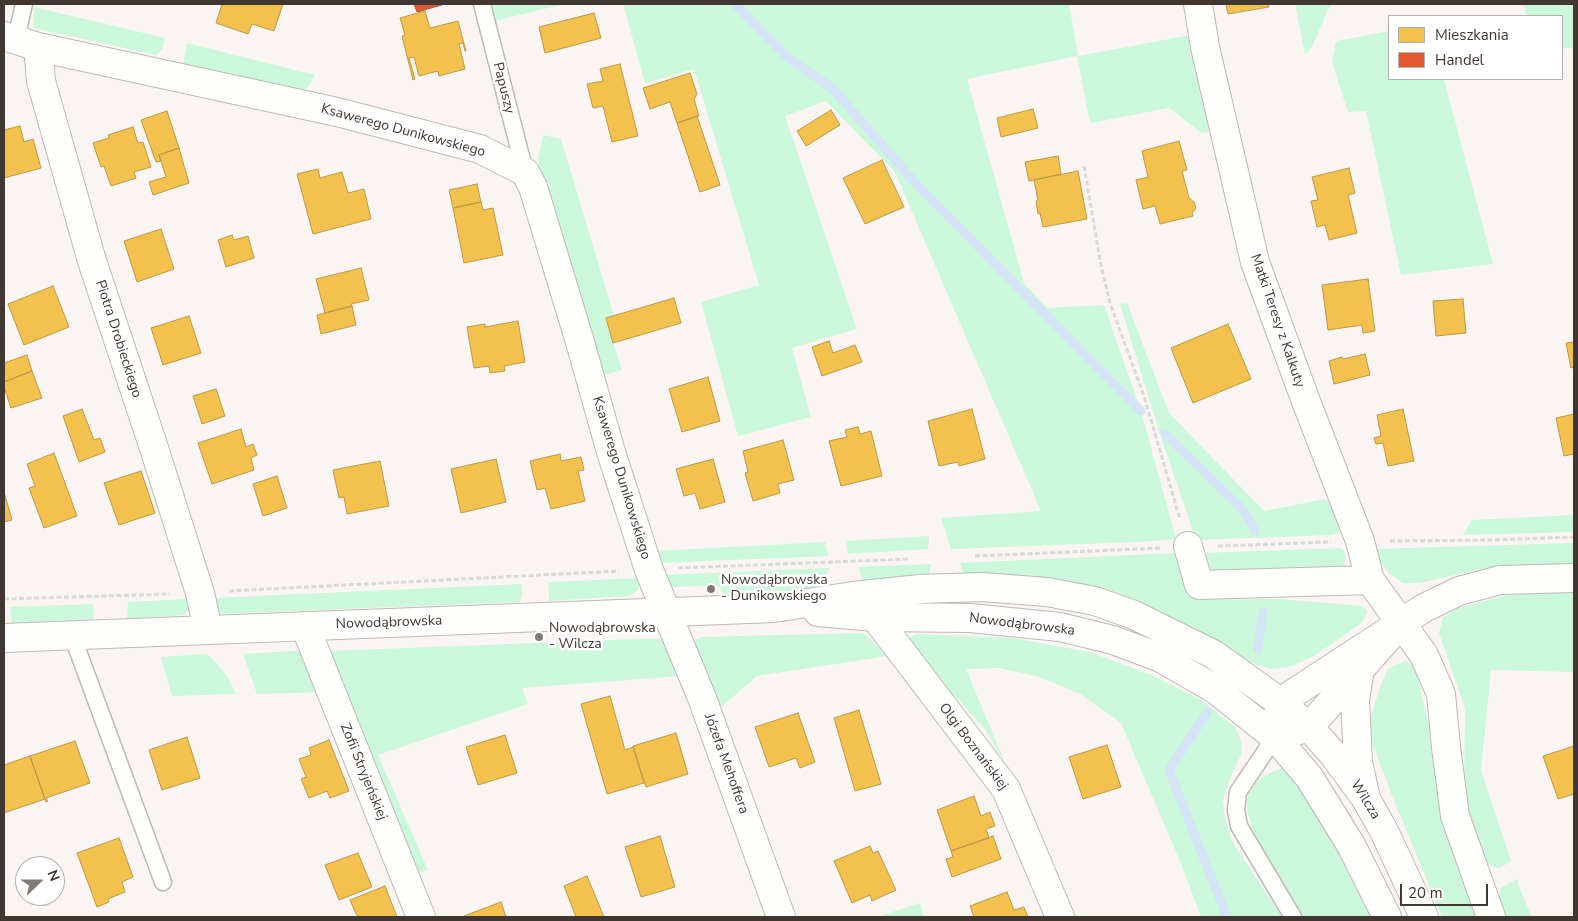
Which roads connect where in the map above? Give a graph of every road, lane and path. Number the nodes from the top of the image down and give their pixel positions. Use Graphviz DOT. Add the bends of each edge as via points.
graph roads {
  1 [pos="24,4"];
  2 [pos="482,4"];
  3 [pos="1198,4"];
  4 [pos="19,41"];
  5 [pos="1084,166"];
  6 [pos="525,172"];
  7 [pos="1574,537"];
  8 [pos="1360,541"];
  9 [pos="1188,546"];
  10 [pos="966,556"];
  11 [pos="918,558"];
  12 [pos="649,570"];
  13 [pos="1574,578"];
  14 [pos="1370,580"];
  15 [pos="200,593"];
  16 [pos="4,598"];
  17 [pos="774,608"];
  18 [pos="666,612"];
  19 [pos="875,617"];
  20 [pos="1402,622"];
  21 [pos="305,626"];
  22 [pos="208,630"];
  23 [pos="72,635"];
  24 [pos="4,638"];
  25 [pos="1360,669"];
  26 [pos="1280,702"];
  27 [pos="1309,727"];
  28 [pos="1275,737"];
  29 [pos="1366,799"];
  30 [pos="163,882"];
  31 [pos="421,917"];
  32 [pos="781,917"];
  33 [pos="1060,917"];
  34 [pos="1293,917"];
  35 [pos="1387,917"];
  36 [pos="1424,917"];
  37 [pos="1491,917"];
  1 -- 4 [label="lane"];
  2 -- 6 [label="lane, Papuszy"];
  3 -- 8 [label="street, Matki Teresy z Kalkuty" via="1255,262"];
  4 -- 6 [label="street, Ksawerego Dunikowskiego" via="337,112 480,148"];
  4 -- 15 [label="street, Piotra Drobieckiego" via="40,81 92,261"];
  5 -- 9 [label="path" via="1110,303 1144,396"];
  6 -- 12 [label="street, Ksawerego Dunikowskiego" via="533,187"];
  7 -- 8 [label="path"];
  8 -- 9 [label="path"];
  8 -- 14 [label="street, Matki Teresy z Kalkuty"];
  9 -- 10 [label="path"];
  9 -- 14 [label="street" via="1199,585"];
  11 -- 12 [label="path"];
  12 -- 15 [label="path"];
  12 -- 18 [label="street, Ksawerego Dunikowskiego"];
  13 -- 20 [label="street" via="1500,580 1459,592"];
  14 -- 20 [label="street, Matki Teresy z Kalkuty"];
  15 -- 16 [label="path"];
  15 -- 22 [label="street, Piotra Drobieckiego"];
  17 -- 18 [label="street, Nowodąbrowska"];
  17 -- 19 [label="street, Nowodąbrowska"];
  17 -- 26 [label="street, Nowodąbrowska" via="920,589 982,587 1047,592 1095,602 1134,615 1213,654"];
  18 -- 21 [label="street, Nowodąbrowska"];
  18 -- 32 [label="street, Józefa Mehoffera" via="702,698"];
  19 -- 28 [label="street, Nowodąbrowska" via="970,618 1060,627 1113,640 1161,658 1215,690"];
  19 -- 33 [label="street, Olgi Boznańskiej" via="1006,789"];
  20 -- 25 [label="street"];
  20 -- 26 [label="street"];
  20 -- 37 [label="street, Matki Teresy z Kalkuty" via="1424,655 1441,694 1455,816"];
  21 -- 22 [label="street, Nowodąbrowska"];
  21 -- 31 [label="street, Zofii Stryjeńskiej"];
  22 -- 23 [label="street, Nowodąbrowska"];
  23 -- 24 [label="street, Nowodąbrowska"];
  23 -- 30 [label="lane"];
  25 -- 27 [label="street"];
  25 -- 29 [label="street" via="1355,709 1358,762"];
  26 -- 27 [label="street, Wilcza"];
  26 -- 28 [label="street"];
  27 -- 28 [label="street"];
  27 -- 29 [label="street, Wilcza"];
  28 -- 34 [label="lane" via="1238,792 1236,810 1239,826"];
  28 -- 35 [label="street" via="1309,777 1351,845"];
  29 -- 36 [label="street, Wilcza"];
}
